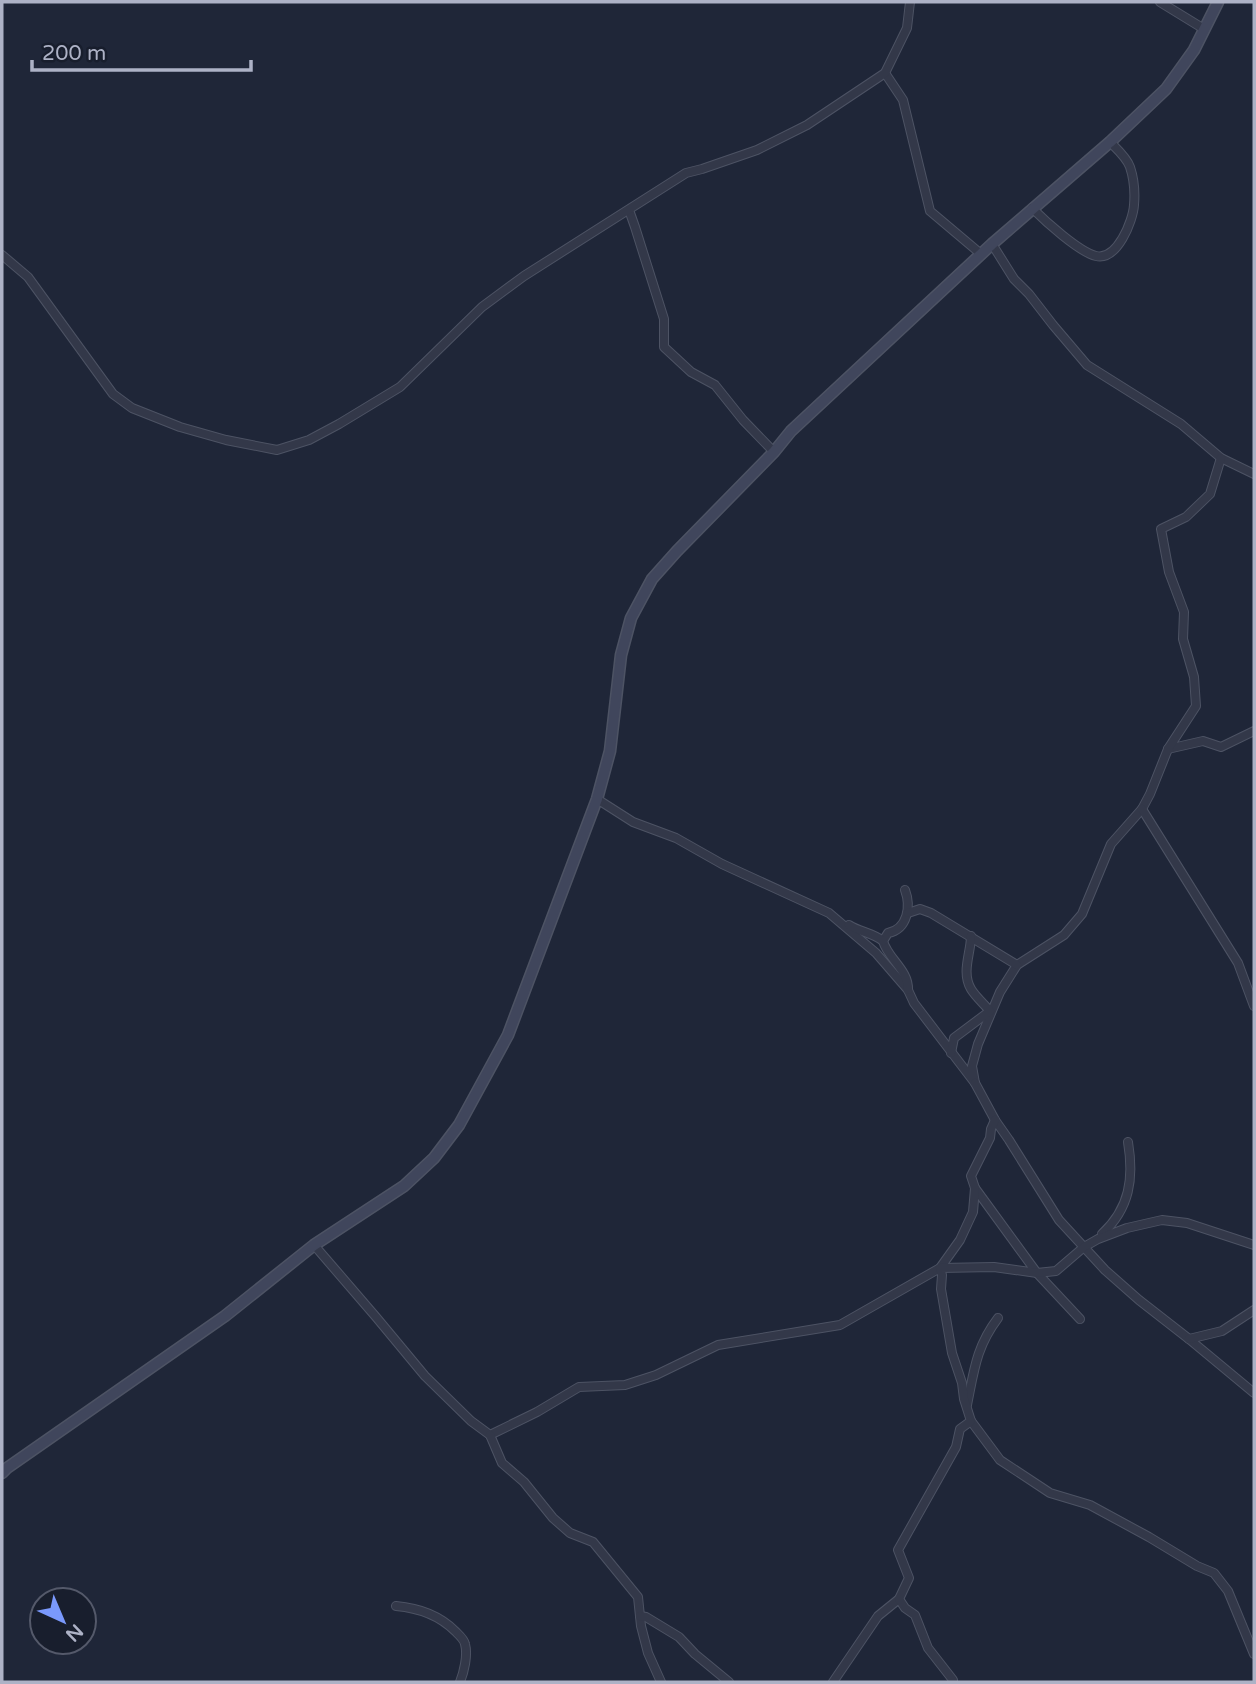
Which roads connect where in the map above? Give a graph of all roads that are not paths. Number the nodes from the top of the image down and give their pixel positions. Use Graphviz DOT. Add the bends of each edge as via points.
graph roads {
  1 [pos="910,2"];
  2 [pos="1160,2"];
  3 [pos="1218,2"];
  4 [pos="1204,29"];
  5 [pos="885,73"];
  6 [pos="1110,142"];
  7 [pos="1032,208"];
  8 [pos="628,210"];
  9 [pos="992,244"];
  10 [pos="981,254"];
  11 [pos="2,255"];
  12 [pos="774,452"];
  13 [pos="1221,458"];
  14 [pos="1254,474"];
  15 [pos="1254,732"];
  16 [pos="1168,749"];
  17 [pos="597,799"];
  18 [pos="1142,809"];
  19 [pos="905,890"];
  20 [pos="908,913"];
  21 [pos="829,914"];
  22 [pos="971,936"];
  23 [pos="883,941"];
  24 [pos="1017,965"];
  25 [pos="908,990"];
  26 [pos="1254,1006"];
  27 [pos="990,1011"];
  28 [pos="960,1032"];
  29 [pos="939,1035"];
  30 [pos="951,1053"];
  31 [pos="975,1083"];
  32 [pos="995,1120"];
  33 [pos="1128,1142"];
  34 [pos="975,1188"];
  35 [pos="1098,1239"];
  36 [pos="314,1245"];
  37 [pos="1254,1245"];
  38 [pos="1084,1247"];
  39 [pos="940,1268"];
  40 [pos="1037,1273"];
  41 [pos="1254,1310"];
  42 [pos="998,1318"];
  43 [pos="1080,1319"];
  44 [pos="1189,1339"];
  45 [pos="1254,1393"];
  46 [pos="967,1405"];
  47 [pos="971,1421"];
  48 [pos="490,1435"];
  49 [pos="2,1473"];
  50 [pos="899,1599"];
  51 [pos="396,1606"];
  52 [pos="640,1616"];
  53 [pos="1254,1654"];
  54 [pos="460,1682"];
  55 [pos="661,1682"];
  56 [pos="729,1682"];
  57 [pos="833,1682"];
  58 [pos="953,1682"];
  1 -- 5 [label="street" via="907,28"];
  2 -- 4 [label="street"];
  3 -- 4 [label="main road"];
  4 -- 6 [label="main road" via="1166,89"];
  5 -- 8 [label="street" via="807,125 757,150 686,173"];
  5 -- 10 [label="street" via="903,100 930,211"];
  6 -- 7 [label="main road"];
  6 -- 7 [label="street" via="1130,164 1134,205 1127,231 1109,256 1097,257 1084,250"];
  7 -- 9 [label="main road"];
  8 -- 11 [label="street" via="482,307 400,387 319,435 277,450 180,427 132,408 113,394 28,277"];
  8 -- 12 [label="street" via="664,319 664,347 691,372 715,385"];
  9 -- 10 [label="main road"];
  9 -- 13 [label="street" via="1014,279 1087,365 1181,424"];
  10 -- 12 [label="main road"];
  12 -- 17 [label="main road" via="652,579 631,618 621,655 610,751"];
  13 -- 14 [label="street"];
  13 -- 16 [label="street" via="1210,494 1186,517 1161,529 1169,572 1184,612 1183,639 1194,677 1196,706"];
  15 -- 16 [label="street" via="1221,747 1203,741"];
  16 -- 18 [label="street"];
  17 -- 21 [label="street" via="633,822 676,838"];
  17 -- 36 [label="main road" via="508,1035 459,1125 434,1158 404,1186"];
  18 -- 24 [label="street" via="1111,844 1082,914 1064,935"];
  18 -- 26 [label="street" via="1238,963"];
  19 -- 20 [label="street"];
  20 -- 22 [label="street" via="919,909 931,912"];
  20 -- 23 [label="street" via="902,926"];
  21 -- 23 [label="street"];
  21 -- 25 [label="street" via="876,953"];
  22 -- 24 [label="street"];
  22 -- 27 [label="street" via="968,981"];
  23 -- 25 [label="street"];
  24 -- 27 [label="street"];
  25 -- 29 [label="street"];
  27 -- 28 [label="street"];
  27 -- 31 [label="street" via="972,1066"];
  28 -- 29 [label="street"];
  28 -- 30 [label="street"];
  29 -- 30 [label="street"];
  30 -- 31 [label="street"];
  31 -- 32 [label="street"];
  32 -- 34 [label="street" via="971,1176"];
  32 -- 38 [label="street" via="1059,1220"];
  33 -- 35 [label="street" via="1127,1199 1114,1223"];
  34 -- 39 [label="street" via="973,1212"];
  34 -- 40 [label="street"];
  35 -- 37 [label="street" via="1162,1220 1187,1223"];
  35 -- 38 [label="street"];
  36 -- 48 [label="street" via="425,1377"];
  36 -- 49 [label="main road" via="225,1316"];
  38 -- 40 [label="street" via="1056,1271"];
  38 -- 44 [label="street" via="1139,1300"];
  39 -- 40 [label="street" via="994,1267"];
  39 -- 46 [label="street" via="952,1353"];
  39 -- 48 [label="street" via="840,1325 718,1345 625,1385 579,1387"];
  40 -- 43 [label="street"];
  41 -- 44 [label="street" via="1222,1331"];
  42 -- 46 [label="street" via="982,1343"];
  44 -- 45 [label="street"];
  46 -- 47 [label="street"];
  47 -- 50 [label="street" via="960,1429 956,1447 898,1550 909,1578"];
  47 -- 53 [label="street" via="1000,1460 1050,1493 1090,1505 1214,1573 1228,1591"];
  48 -- 52 [label="street" via="502,1463 553,1518 570,1533 593,1542 638,1597"];
  50 -- 57 [label="street" via="878,1616"];
  50 -- 58 [label="street" via="915,1615 928,1648"];
  51 -- 54 [label="street" via="431,1614 465,1642"];
  52 -- 55 [label="street" via="648,1653"];
  52 -- 56 [label="street" via="679,1637"];
}
